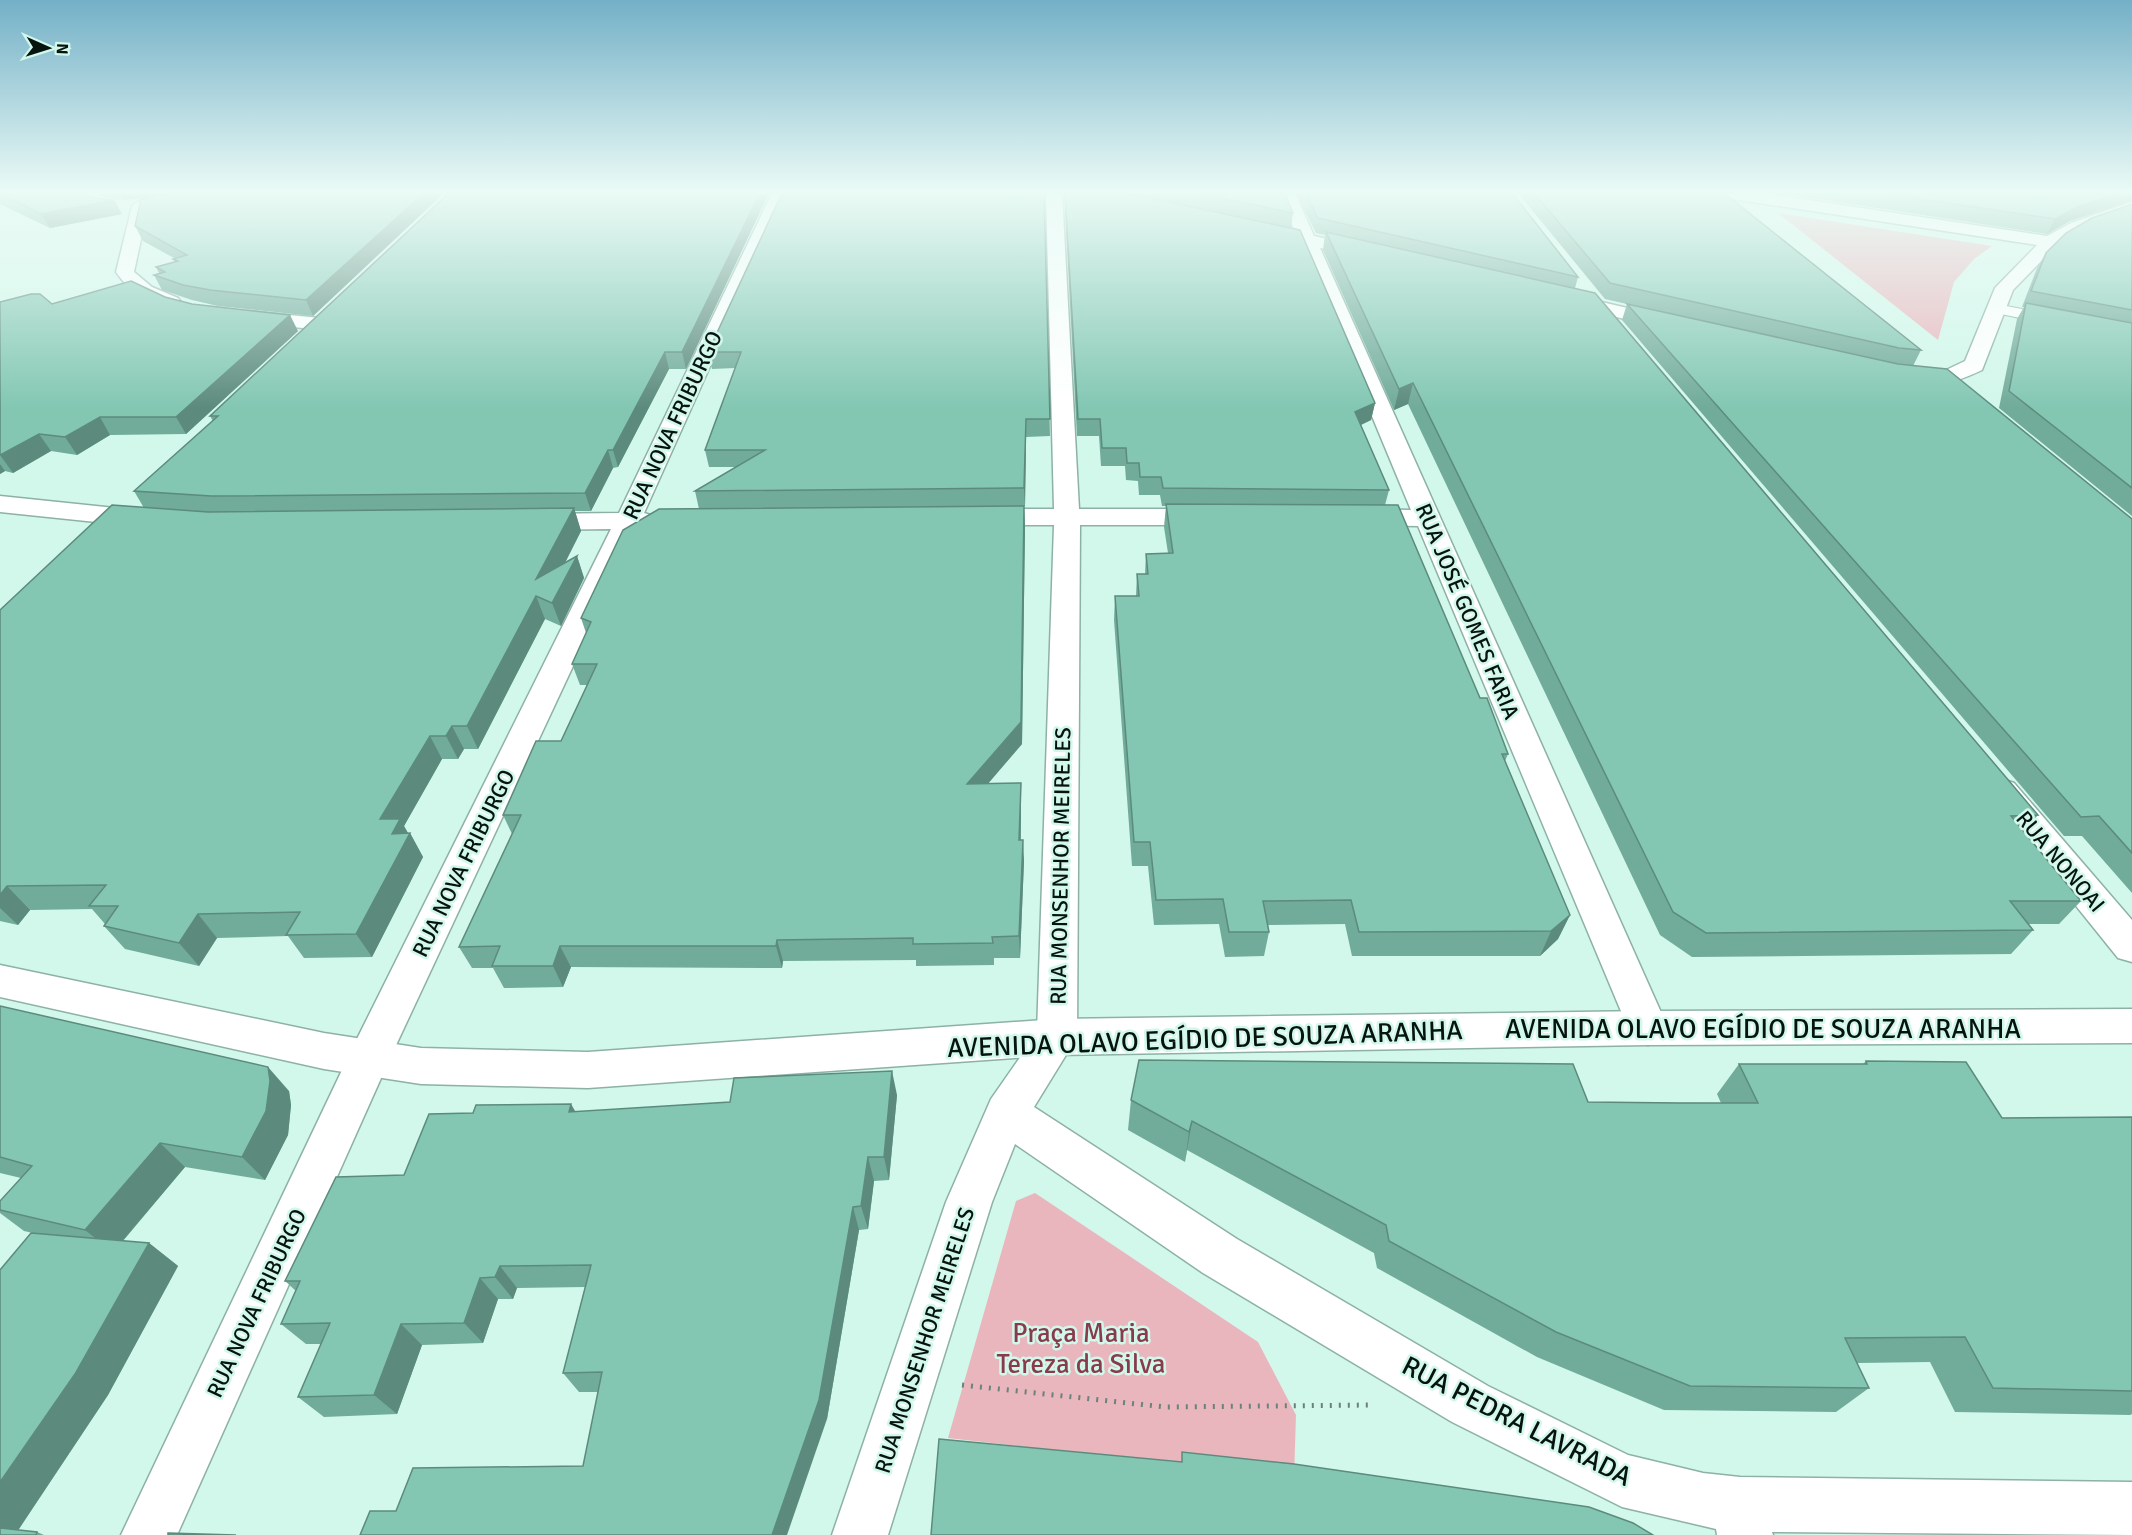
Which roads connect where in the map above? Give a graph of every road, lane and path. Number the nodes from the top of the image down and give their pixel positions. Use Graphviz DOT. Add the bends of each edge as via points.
graph roads {
  1 [pos="127,265"];
  2 [pos="747,265"];
  3 [pos="1057,265"];
  4 [pos="1318,265"];
  5 [pos="2027,265"];
  6 [pos="1570,272"];
  7 [pos="1552,296"];
  8 [pos="1598,307"];
  9 [pos="193,308"];
  10 [pos="337,308"];
  11 [pos="1996,309"];
  12 [pos="226,314"];
  13 [pos="2064,322"];
  14 [pos="320,324"];
  15 [pos="1692,328"];
  16 [pos="1621,334"];
  17 [pos="303,340"];
  18 [pos="1920,356"];
  19 [pos="1890,373"];
  20 [pos="1956,385"];
  21 [pos="138,493"];
  22 [pos="0,504"];
  23 [pos="1067,516"];
  24 [pos="960,517"];
  25 [pos="1230,517"];
  26 [pos="1335,517"];
  27 [pos="1428,518"];
  28 [pos="166,520"];
  29 [pos="628,521"];
  30 [pos="663,521"];
  31 [pos="508,522"];
  32 [pos="103,526"];
  33 [pos="1987,773"];
  34 [pos="2132,947"];
  35 [pos="0,981"];
  36 [pos="2132,1026"];
  37 [pos="1648,1028"];
  38 [pos="1057,1037"];
  39 [pos="369,1058"];
  40 [pos="1006,1113"];
  41 [pos="911,1380"];
  42 [pos="1376,1405"];
  43 [pos="2132,1509"];
  44 [pos="1742,1519"];
  45 [pos="149,1535"];
  46 [pos="860,1535"];
  1 -- 9 [label="street" via="125,272 133,284 150,295"];
  2 -- 29 [label="street, RUA NOVA FRIBURGO"];
  3 -- 23 [label="street, RUA MONSENHOR MEIRELES"];
  4 -- 27 [label="street, RUA JOSÉ GOMES FARIA"];
  5 -- 11 [label="street" via="2004,288"];
  6 -- 8 [label="street"];
  7 -- 8 [label="street"];
  8 -- 15 [label="street"];
  8 -- 16 [label="street"];
  10 -- 14 [label="street"];
  11 -- 13 [label="lane"];
  11 -- 20 [label="street" via="1974,365"];
  12 -- 14 [label="street"];
  14 -- 17 [label="street"];
  18 -- 20 [label="street"];
  19 -- 20 [label="street"];
  21 -- 32 [label="street"];
  22 -- 32 [label="street"];
  23 -- 24 [label="street"];
  23 -- 25 [label="street"];
  23 -- 38 [label="street, RUA MONSENHOR MEIRELES"];
  26 -- 27 [label="street"];
  27 -- 37 [label="street, RUA JOSÉ GOMES FARIA"];
  28 -- 32 [label="street"];
  29 -- 30 [label="street"];
  29 -- 31 [label="street"];
  29 -- 39 [label="street, RUA NOVA FRIBURGO"];
  33 -- 34 [label="street, RUA NONOAI"];
  35 -- 39 [label="street, AVENIDA OLAVO EGÍDIO DE SOUZA ARANHA"];
  36 -- 37 [label="street, AVENIDA OLAVO EGÍDIO DE SOUZA ARANHA"];
  37 -- 38 [label="street, AVENIDA OLAVO EGÍDIO DE SOUZA ARANHA"];
  38 -- 39 [label="street, AVENIDA OLAVO EGÍDIO DE SOUZA ARANHA" via="588,1070 421,1066"];
  38 -- 40 [label="street, RUA MONSENHOR MEIRELES"];
  39 -- 45 [label="street, RUA NOVA FRIBURGO"];
  40 -- 41 [label="street, RUA MONSENHOR MEIRELES" via="969,1202"];
  40 -- 44 [label="street, RUA PEDRA LAVRADA" via="1220,1256 1470,1404 1622,1480 1703,1500"];
  41 -- 42 [label="path" via="1165,1407"];
  41 -- 46 [label="street, RUA MONSENHOR MEIRELES"];
  43 -- 44 [label="street, RUA PEDRA LAVRADA"];
}
